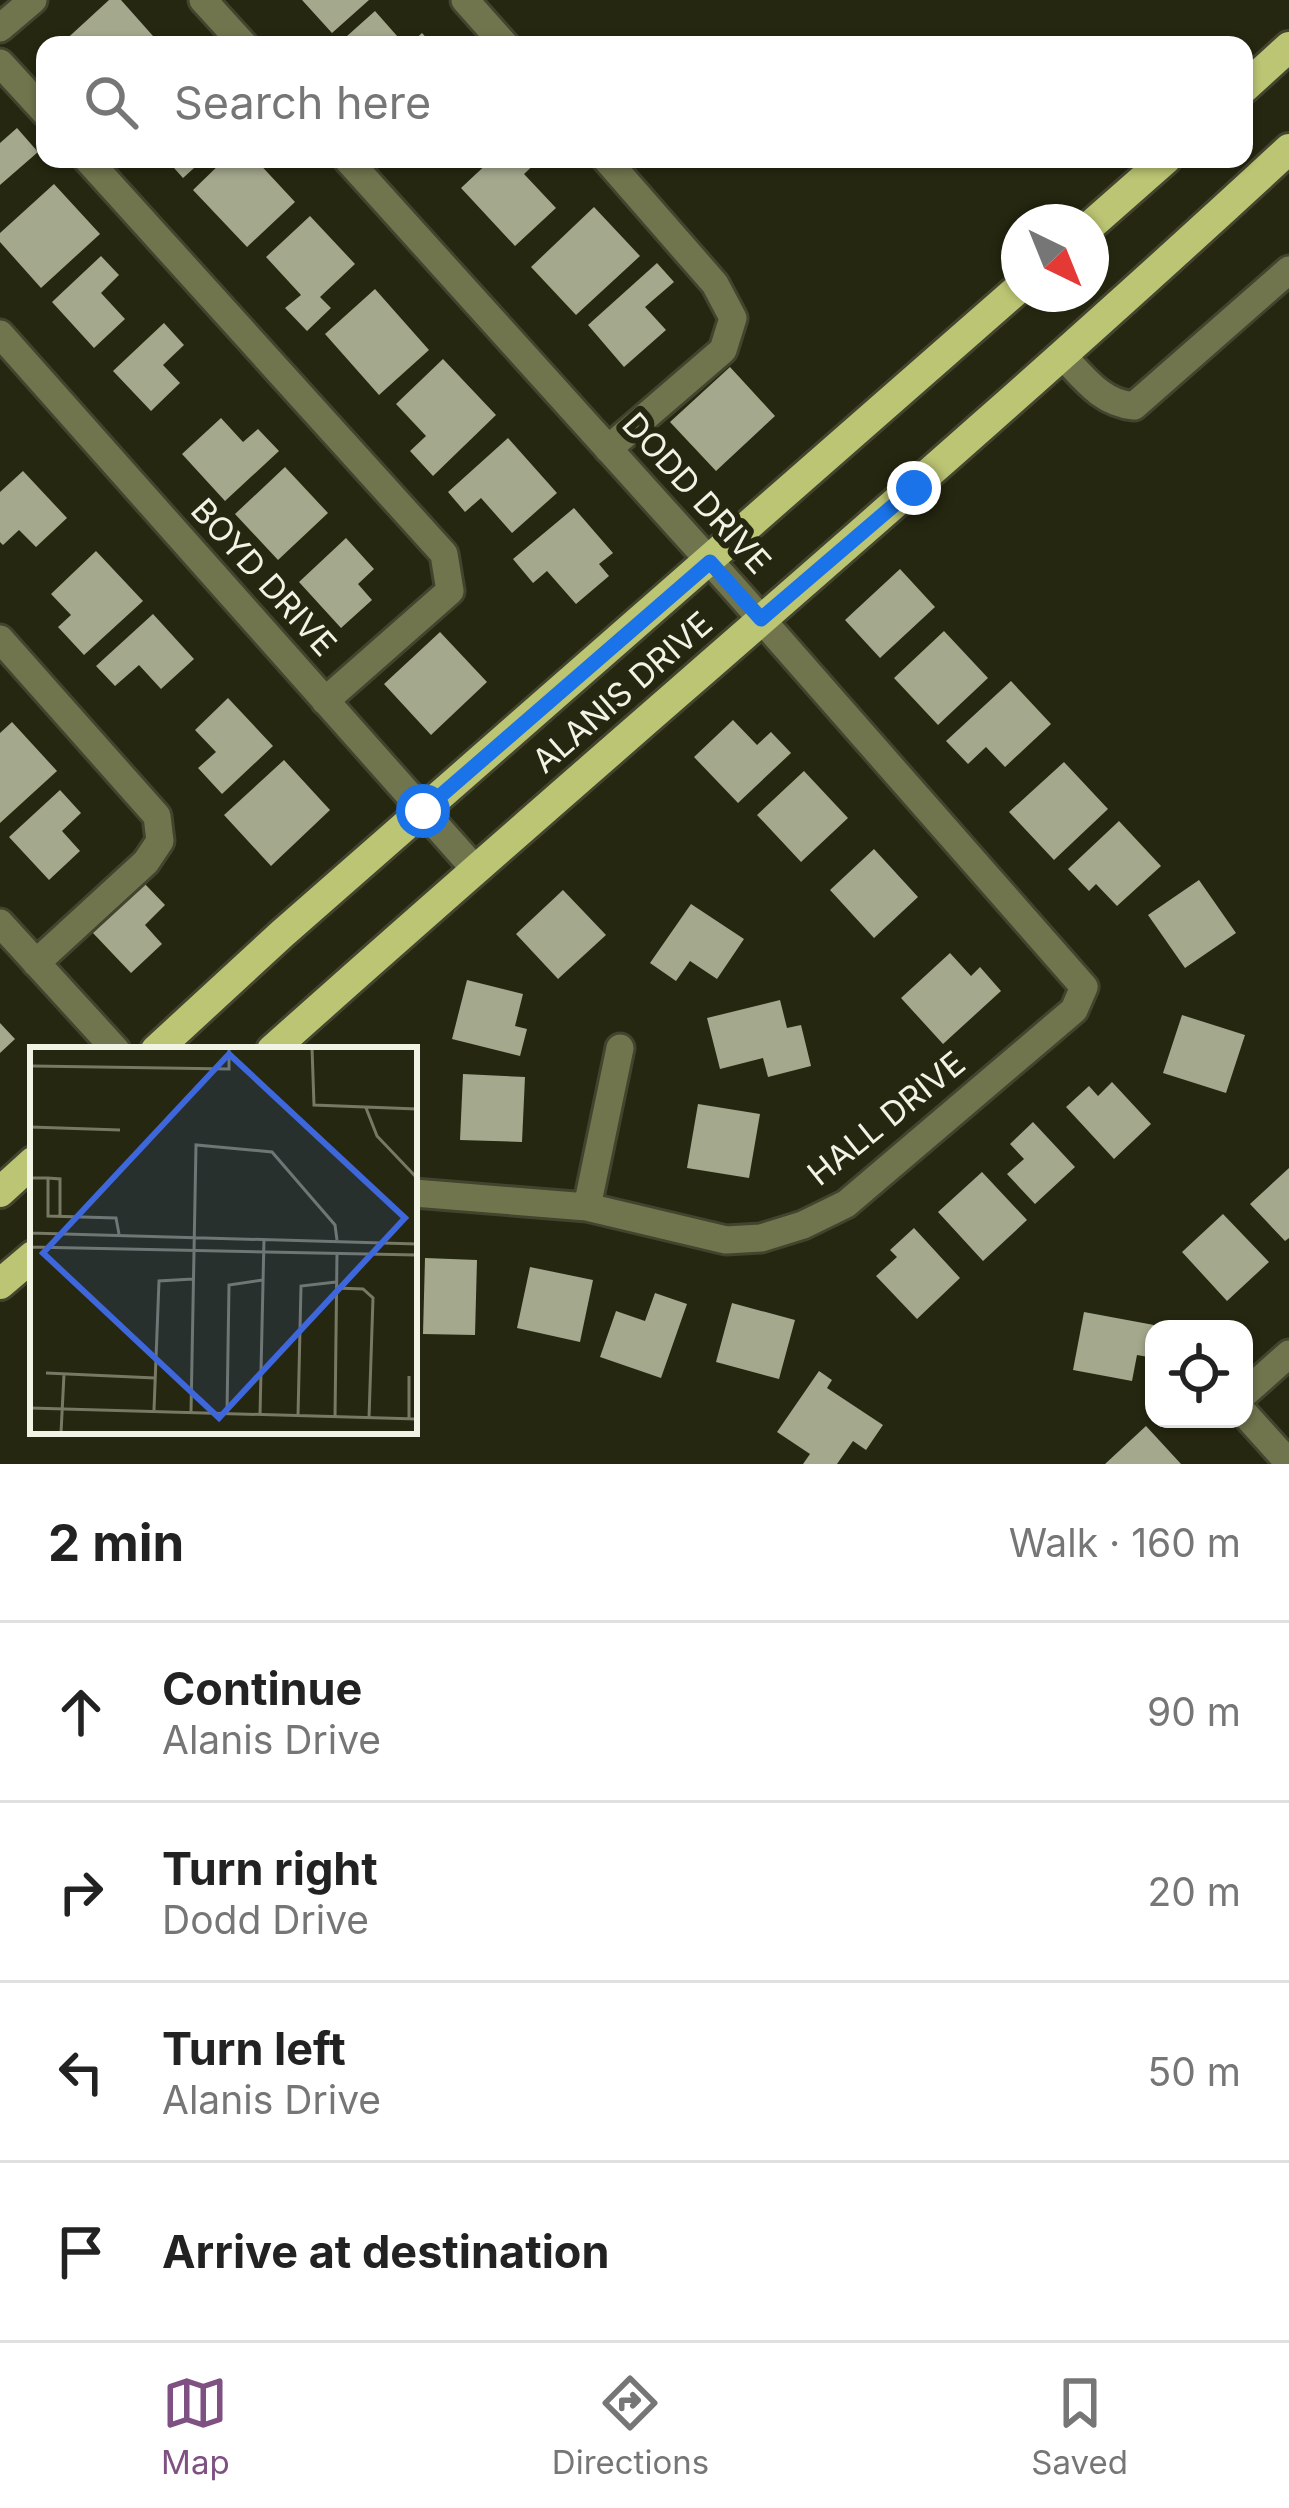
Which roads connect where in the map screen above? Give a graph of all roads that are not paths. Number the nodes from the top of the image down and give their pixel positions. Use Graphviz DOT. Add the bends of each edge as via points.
graph roads {
  1 [pos="33,0"];
  2 [pos="203,0"];
  3 [pos="465,0"];
  4 [pos="0,28"];
  5 [pos="236,36"];
  6 [pos="497,36"];
  7 [pos="1289,47"];
  8 [pos="0,63"];
  9 [pos="1253,80"];
  10 [pos="36,102"];
  11 [pos="1289,149"];
  12 [pos="95,168"];
  13 [pos="355,168"];
  14 [pos="613,168"];
  15 [pos="1156,168"];
  16 [pos="1109,209"];
  17 [pos="1289,270"];
  18 [pos="1001,304"];
  19 [pos="0,334"];
  20 [pos="1061,356"];
  21 [pos="608,449"];
  22 [pos="710,562"];
  23 [pos="761,619"];
  24 [pos="0,639"];
  25 [pos="326,701"];
  26 [pos="423,811"];
  27 [pos="474,868"];
  28 [pos="4,936"];
  29 [pos="36,963"];
  30 [pos="1084,987"];
  31 [pos="113,1047"];
  32 [pos="159,1047"];
  33 [pos="275,1047"];
  34 [pos="620,1048"];
  35 [pos="30,1165"];
  36 [pos="0,1192"];
  37 [pos="417,1193"];
  38 [pos="587,1207"];
  39 [pos="30,1259"];
  40 [pos="0,1284"];
  41 [pos="1289,1354"];
  42 [pos="1253,1386"];
  43 [pos="1253,1423"];
  44 [pos="1289,1463"];
  1 -- 4 [label="street"];
  2 -- 5 [label="street"];
  3 -- 6 [label="street"];
  7 -- 9 [label="main road"];
  8 -- 10 [label="street"];
  11 -- 20 [label="main road, ALANIS DRIVE"];
  12 -- 25 [label="street" via="444,554 450,590"];
  13 -- 21 [label="street, DODD DRIVE"];
  14 -- 21 [label="street" via="716,284 733,318 723,350"];
  15 -- 16 [label="main road"];
  17 -- 20 [label="street" via="1134,406 1100,394"];
  18 -- 22 [label="main road, ALANIS DRIVE"];
  19 -- 25 [label="street, BOYD DRIVE"];
  20 -- 23 [label="main road, ALANIS DRIVE"];
  21 -- 22 [label="street, DODD DRIVE"];
  22 -- 23 [label="street, DODD DRIVE"];
  22 -- 26 [label="main road, ALANIS DRIVE"];
  23 -- 27 [label="main road, ALANIS DRIVE"];
  23 -- 30 [label="street, DODD DRIVE"];
  24 -- 29 [label="street" via="157,816 160,841"];
  25 -- 26 [label="street, BOYD DRIVE"];
  26 -- 27 [label="street, BOYD DRIVE"];
  26 -- 32 [label="main road, ALANIS DRIVE"];
  27 -- 33 [label="main road, ALANIS DRIVE"];
  28 -- 29 [label="street"];
  29 -- 31 [label="street"];
  30 -- 38 [label="street, HALL DRIVE" via="1074,1010 846,1204 803,1225 726,1240"];
  34 -- 38 [label="street"];
  35 -- 36 [label="main road"];
  37 -- 38 [label="street, HALL DRIVE"];
  39 -- 40 [label="main road"];
  41 -- 42 [label="street"];
  43 -- 44 [label="street"];
}
